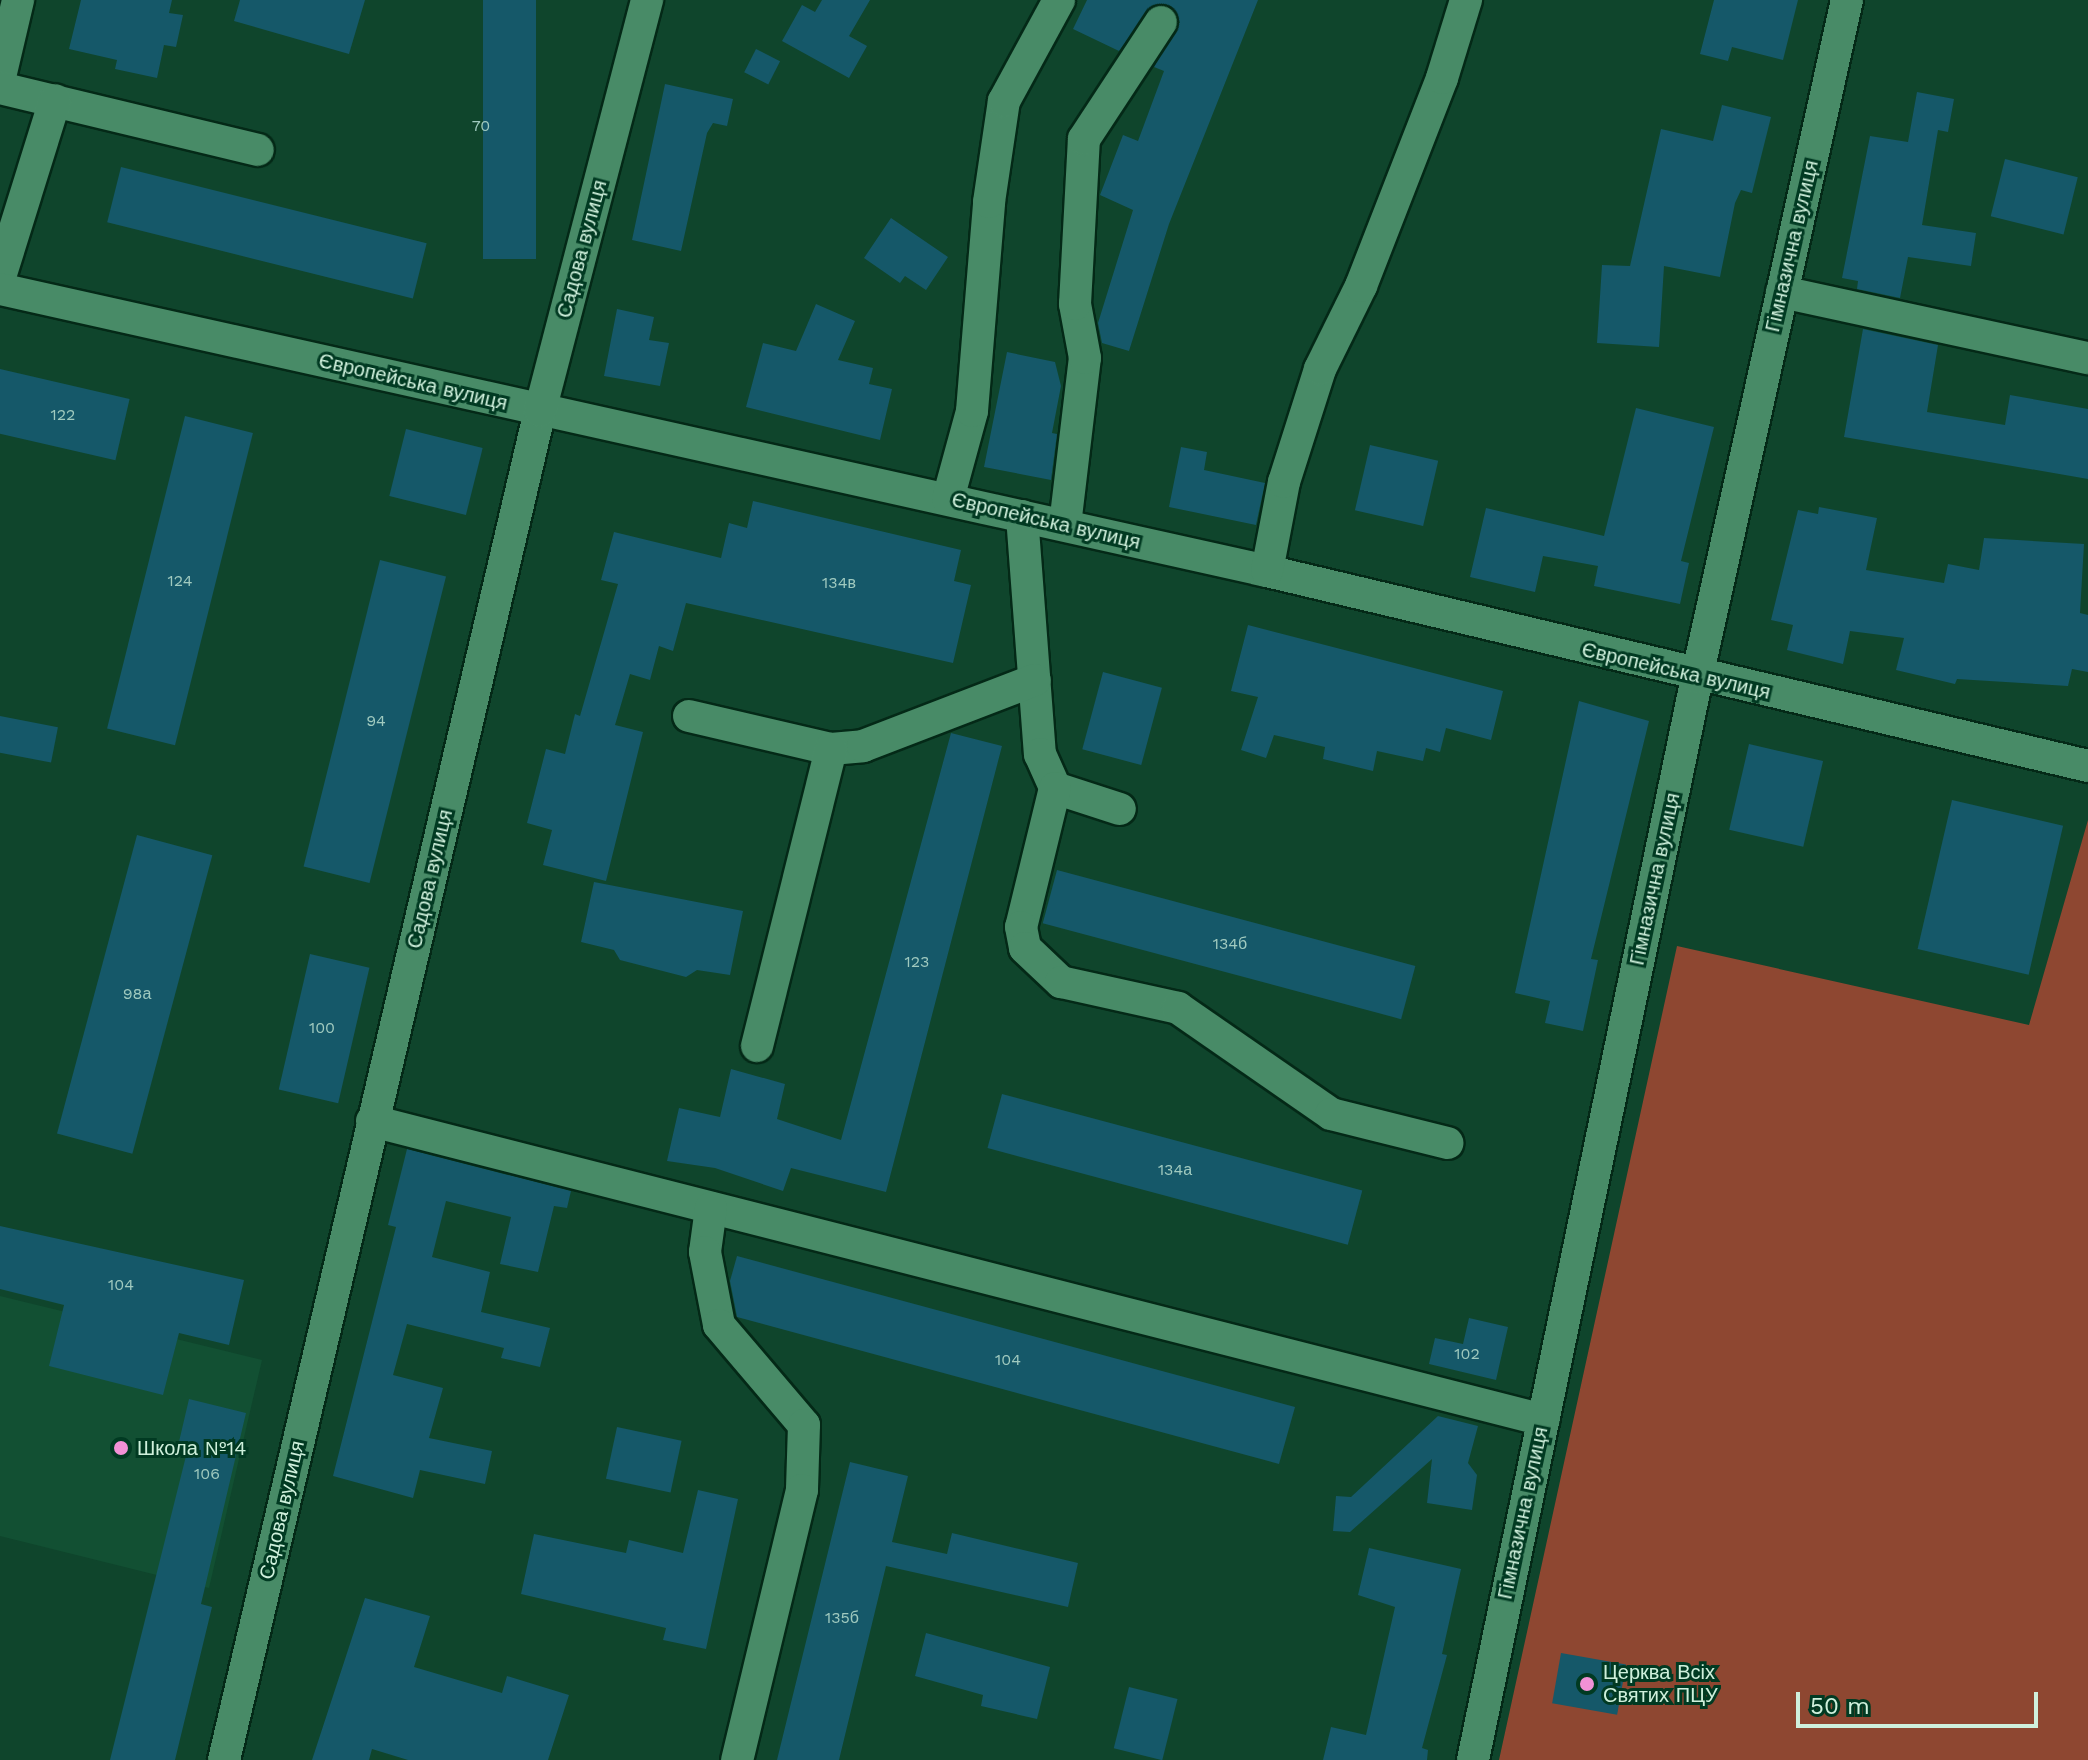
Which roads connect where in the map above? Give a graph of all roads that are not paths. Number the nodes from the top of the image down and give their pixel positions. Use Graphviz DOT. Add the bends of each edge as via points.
graph roads {
  1 [pos="18,0"];
  2 [pos="647,0"];
  3 [pos="1059,0"];
  4 [pos="1466,0"];
  5 [pos="1847,0"];
  6 [pos="1161,22"];
  7 [pos="0,77"];
  8 [pos="0,88"];
  9 [pos="55,100"];
  10 [pos="258,150"];
  11 [pos="0,277"];
  12 [pos="0,289"];
  13 [pos="1782,292"];
  14 [pos="2088,358"];
  15 [pos="540,411"];
  16 [pos="948,499"];
  17 [pos="1022,516"];
  18 [pos="1065,525"];
  19 [pos="1267,571"];
  20 [pos="1697,677"];
  21 [pos="1035,680"];
  22 [pos="689,716"];
  23 [pos="831,749"];
  24 [pos="2088,766"];
  25 [pos="1055,788"];
  26 [pos="1120,809"];
  27 [pos="757,1046"];
  28 [pos="372,1121"];
  29 [pos="1447,1143"];
  30 [pos="711,1208"];
  31 [pos="1543,1420"];
  32 [pos="224,1760"];
  33 [pos="737,1760"];
  34 [pos="1473,1760"];
  1 -- 7 [label="street"];
  2 -- 15 [label="street, Садова вулиця"];
  3 -- 16 [label="street" via="1004,101 989,202 972,411"];
  4 -- 19 [label="street" via="1442,78 1361,286 1320,369 1284,482"];
  5 -- 13 [label="street, Гімназична вулиця"];
  6 -- 18 [label="street" via="1084,139 1075,304 1085,358"];
  8 -- 9 [label="street"];
  9 -- 10 [label="street"];
  9 -- 11 [label="street"];
  12 -- 15 [label="street, Європейська вулиця"];
  13 -- 14 [label="street"];
  13 -- 20 [label="street, Гімназична вулиця"];
  15 -- 16 [label="street, Європейська вулиця"];
  15 -- 28 [label="street, Садова вулиця"];
  16 -- 17 [label="street, Європейська вулиця"];
  17 -- 18 [label="street, Європейська вулиця"];
  17 -- 21 [label="street"];
  18 -- 19 [label="street, Європейська вулиця"];
  19 -- 20 [label="street, Європейська вулиця"];
  20 -- 24 [label="street, Європейська вулиця"];
  20 -- 31 [label="street, Гімназична вулиця"];
  21 -- 23 [label="street" via="863,746"];
  21 -- 25 [label="street" via="1040,754"];
  22 -- 23 [label="street"];
  23 -- 27 [label="street"];
  25 -- 26 [label="street"];
  25 -- 29 [label="street" via="1021,927 1025,948 1061,982 1178,1008 1331,1114"];
  28 -- 30 [label="street"];
  28 -- 32 [label="street, Садова вулиця"];
  30 -- 31 [label="street"];
  30 -- 33 [label="street" via="705,1252 719,1325 804,1425 802,1490"];
  31 -- 34 [label="street, Гімназична вулиця"];
}
